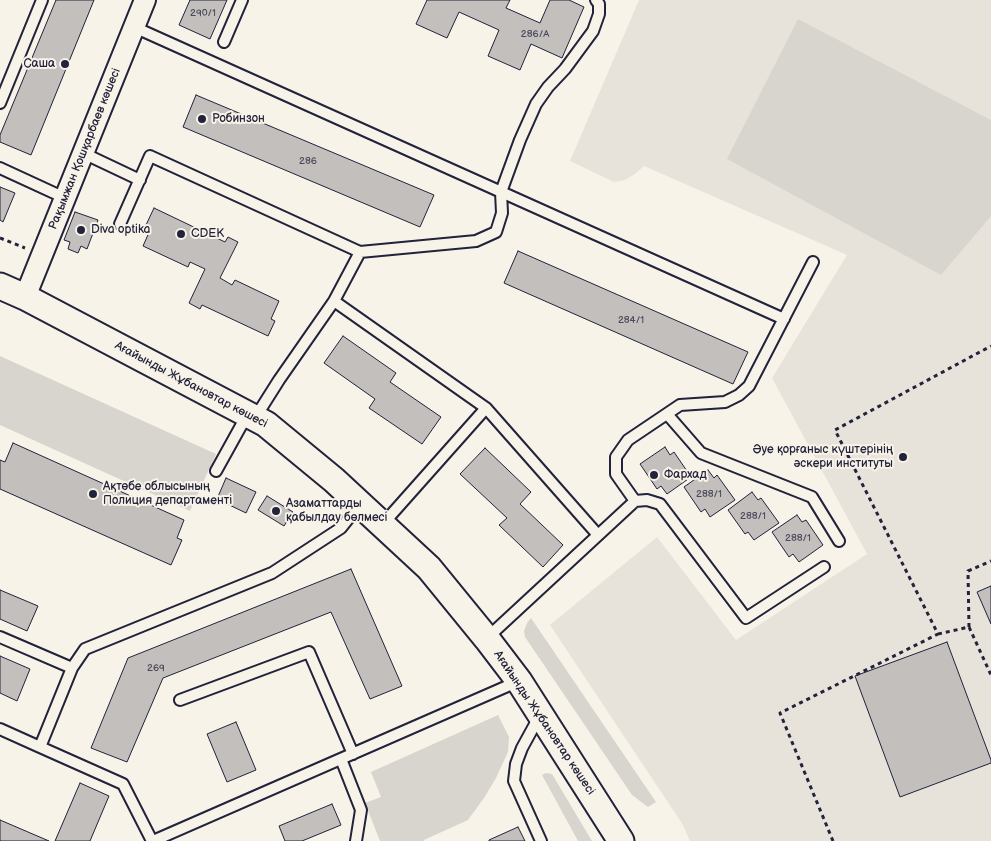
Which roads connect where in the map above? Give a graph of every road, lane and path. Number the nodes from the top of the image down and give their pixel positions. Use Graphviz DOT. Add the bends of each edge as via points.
graph roads {
  1 [pos="42,0"];
  2 [pos="145,0"];
  3 [pos="242,0"];
  4 [pos="596,0"];
  5 [pos="134,27"];
  6 [pos="224,42"];
  7 [pos="0,103"];
  8 [pos="83,153"];
  9 [pos="0,168"];
  10 [pos="140,180"];
  11 [pos="501,192"];
  12 [pos="65,198"];
  13 [pos="120,224"];
  14 [pos="0,238"];
  15 [pos="360,252"];
  16 [pos="42,255"];
  17 [pos="814,262"];
  18 [pos="0,286"];
  19 [pos="25,297"];
  20 [pos="334,301"];
  21 [pos="784,319"];
  22 [pos="991,346"];
  23 [pos="486,408"];
  24 [pos="667,414"];
  25 [pos="251,416"];
  26 [pos="216,471"];
  27 [pos="635,502"];
  28 [pos="360,504"];
  29 [pos="382,525"];
  30 [pos="598,535"];
  31 [pos="839,541"];
  32 [pos="991,561"];
  33 [pos="824,567"];
  34 [pos="969,627"];
  35 [pos="938,634"];
  36 [pos="0,637"];
  37 [pos="487,639"];
  38 [pos="72,668"];
  39 [pos="991,675"];
  40 [pos="519,681"];
  41 [pos="180,700"];
  42 [pos="540,716"];
  43 [pos="0,729"];
  44 [pos="40,747"];
  45 [pos="353,754"];
  46 [pos="340,759"];
  47 [pos="153,841"];
  48 [pos="356,841"];
  49 [pos="542,841"];
  50 [pos="620,841"];
  51 [pos="832,841"];
  1 -- 7 [label="lane"];
  2 -- 5 [label="street, Рақымжан Қошқарбаев көшесі"];
  3 -- 6 [label="lane"];
  4 -- 11 [label="lane" via="599,14 593,31 536,104"];
  5 -- 8 [label="street, Рақымжан Қошқарбаев көшесі"];
  5 -- 11 [label="lane"];
  8 -- 10 [label="lane"];
  8 -- 12 [label="street, Рақымжан Қошқарбаев көшесі"];
  9 -- 12 [label="lane"];
  10 -- 13 [label="lane"];
  10 -- 15 [label="lane" via="150,156"];
  11 -- 15 [label="lane" via="502,213 496,232 476,241"];
  11 -- 21 [label="lane"];
  12 -- 16 [label="street, Рақымжан Қошқарбаев көшесі"];
  14 -- 16 [label="path"];
  15 -- 20 [label="lane"];
  16 -- 19 [label="street, Рақымжан Қошқарбаев көшесі"];
  17 -- 21 [label="lane"];
  18 -- 19 [label="street, Ағайынды Жұбановтар көшесі"];
  19 -- 25 [label="street, Ағайынды Жұбановтар көшесі"];
  20 -- 23 [label="lane"];
  20 -- 25 [label="lane"];
  21 -- 24 [label="lane" via="749,386 740,395 725,402 680,405"];
  22 -- 35 [label="path" via="835,430"];
  23 -- 29 [label="lane"];
  23 -- 30 [label="lane"];
  24 -- 27 [label="lane" via="628,440 616,458 616,474"];
  24 -- 31 [label="lane" via="701,453 812,498"];
  25 -- 26 [label="lane"];
  25 -- 28 [label="street, Ағайынды Жұбановтар көшесі" via="266,424"];
  27 -- 30 [label="lane"];
  27 -- 33 [label="lane" via="647,500 660,504 746,618"];
  28 -- 29 [label="street, Ағайынды Жұбановтар көшесі"];
  28 -- 38 [label="lane" via="341,528 272,573 84,648"];
  29 -- 37 [label="street, Ағайынды Жұбановтар көшесі" via="429,568"];
  30 -- 37 [label="lane"];
  32 -- 34 [label="path" via="968,571"];
  34 -- 35 [label="path"];
  34 -- 39 [label="path"];
  35 -- 51 [label="path" via="780,713"];
  36 -- 38 [label="lane"];
  37 -- 40 [label="street, Ағайынды Жұбановтар көшесі"];
  38 -- 44 [label="lane"];
  40 -- 42 [label="street, Ағайынды Жұбановтар көшесі"];
  40 -- 45 [label="lane"];
  41 -- 45 [label="lane" via="309,652"];
  42 -- 49 [label="lane" via="522,748 514,781"];
  42 -- 50 [label="street, Ағайынды Жұбановтар көшесі"];
  43 -- 44 [label="lane"];
  44 -- 47 [label="lane" via="123,784"];
  45 -- 46 [label="lane"];
  46 -- 47 [label="lane"];
  46 -- 48 [label="lane" via="361,810"];
}
